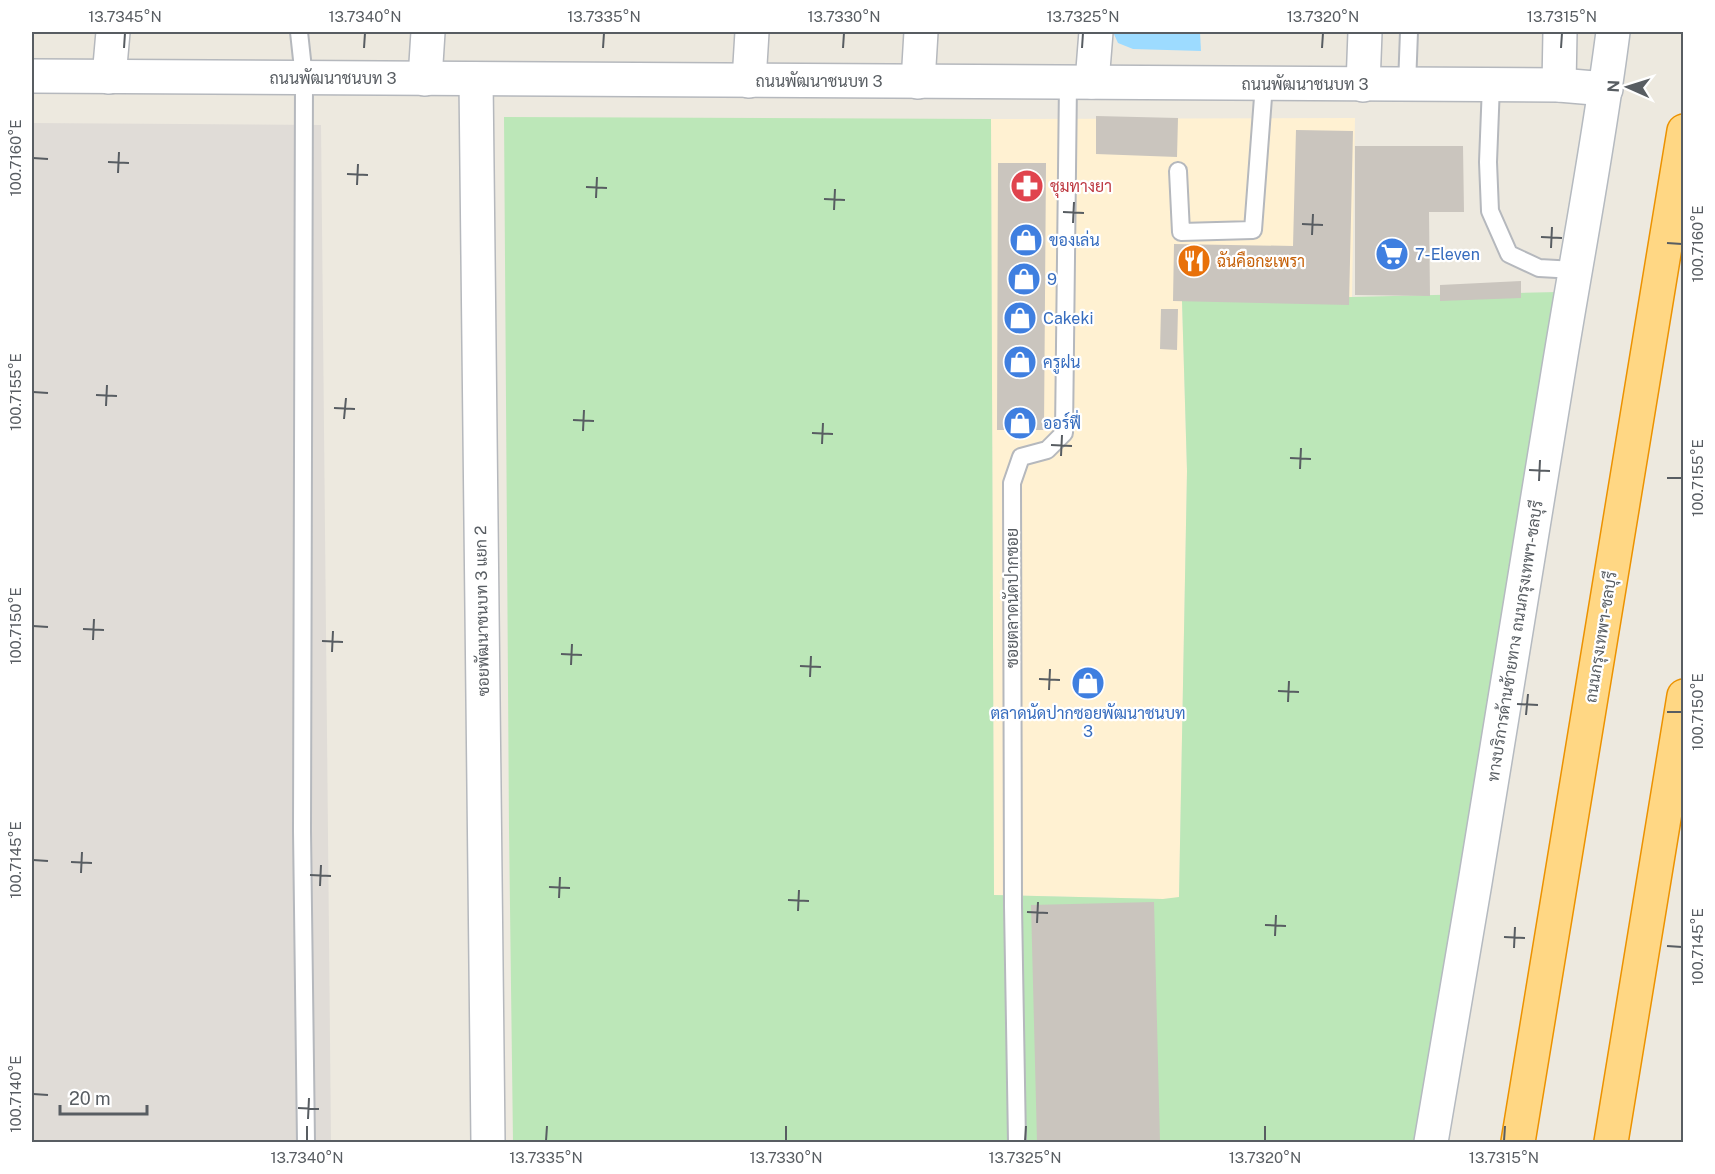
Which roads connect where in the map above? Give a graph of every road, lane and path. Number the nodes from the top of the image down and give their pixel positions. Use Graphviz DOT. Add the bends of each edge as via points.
graph roads {
  1 [pos="113,32"];
  2 [pos="299,32"];
  3 [pos="429,32"];
  4 [pos="752,32"];
  5 [pos="921,32"];
  6 [pos="1096,32"];
  7 [pos="1365,32"];
  8 [pos="1409,32"];
  9 [pos="1560,32"];
  10 [pos="1613,32"];
  11 [pos="32,76"];
  12 [pos="109,77"];
  13 [pos="304,78"];
  14 [pos="425,79"];
  15 [pos="476,79"];
  16 [pos="749,81"];
  17 [pos="918,82"];
  18 [pos="1080,82"];
  19 [pos="1264,84"];
  20 [pos="1363,85"];
  21 [pos="1407,85"];
  22 [pos="1491,85"];
  23 [pos="1559,86"];
  24 [pos="1606,89"];
  25 [pos="1683,131"];
  26 [pos="1178,171"];
  27 [pos="1575,270"];
  28 [pos="1683,696"];
  29 [pos="306,1143"];
  30 [pos="488,1143"];
  31 [pos="1017,1143"];
  32 [pos="1431,1143"];
  33 [pos="1518,1143"];
  34 [pos="1611,1143"];
  1 -- 12 [label="street"];
  2 -- 13 [label="lane"];
  3 -- 14 [label="street"];
  4 -- 16 [label="street"];
  5 -- 17 [label="street"];
  6 -- 18 [label="street"];
  7 -- 20 [label="street"];
  8 -- 21 [label="lane"];
  9 -- 23 [label="street"];
  10 -- 24 [label="street, ทางบริการด้านซ้ายทาง ถนนกรุงเทพฯ-ชลบุรี"];
  11 -- 12 [label="street, ถนนพัฒนาชนบท 3"];
  12 -- 13 [label="street, ถนนพัฒนาชนบท 3"];
  13 -- 14 [label="street, ถนนพัฒนาชนบท 3"];
  13 -- 29 [label="lane" via="302,831"];
  14 -- 15 [label="street, ถนนพัฒนาชนบท 3"];
  15 -- 16 [label="street, ถนนพัฒนาชนบท 3"];
  15 -- 30 [label="street, ซอยพัฒนาชนบท 3 แยก 2"];
  16 -- 17 [label="street, ถนนพัฒนาชนบท 3"];
  17 -- 18 [label="street, ถนนพัฒนาชนบท 3"];
  18 -- 19 [label="street, ถนนพัฒนาชนบท 3"];
  18 -- 31 [label="lane, ซอยตลาดนัดปากซอย" via="1064,433 1047,450 1021,457 1012,483"];
  19 -- 20 [label="street, ถนนพัฒนาชนบท 3"];
  19 -- 26 [label="lane" via="1253,230 1182,232"];
  20 -- 21 [label="street, ถนนพัฒนาชนบท 3"];
  21 -- 22 [label="street, ถนนพัฒนาชนบท 3"];
  22 -- 23 [label="street, ถนนพัฒนาชนบท 3"];
  22 -- 27 [label="lane" via="1490,211 1509,254 1539,268"];
  23 -- 24 [label="street, ถนนพัฒนาชนบท 3"];
  24 -- 27 [label="street, ทางบริการด้านซ้ายทาง ถนนกรุงเทพฯ-ชลบุรี"];
  25 -- 33 [label="highway, ถนนกรุงเทพฯ-ชลบุรี"];
  27 -- 32 [label="street, ทางบริการด้านซ้ายทาง ถนนกรุงเทพฯ-ชลบุรี"];
  28 -- 34 [label="highway"];
}
